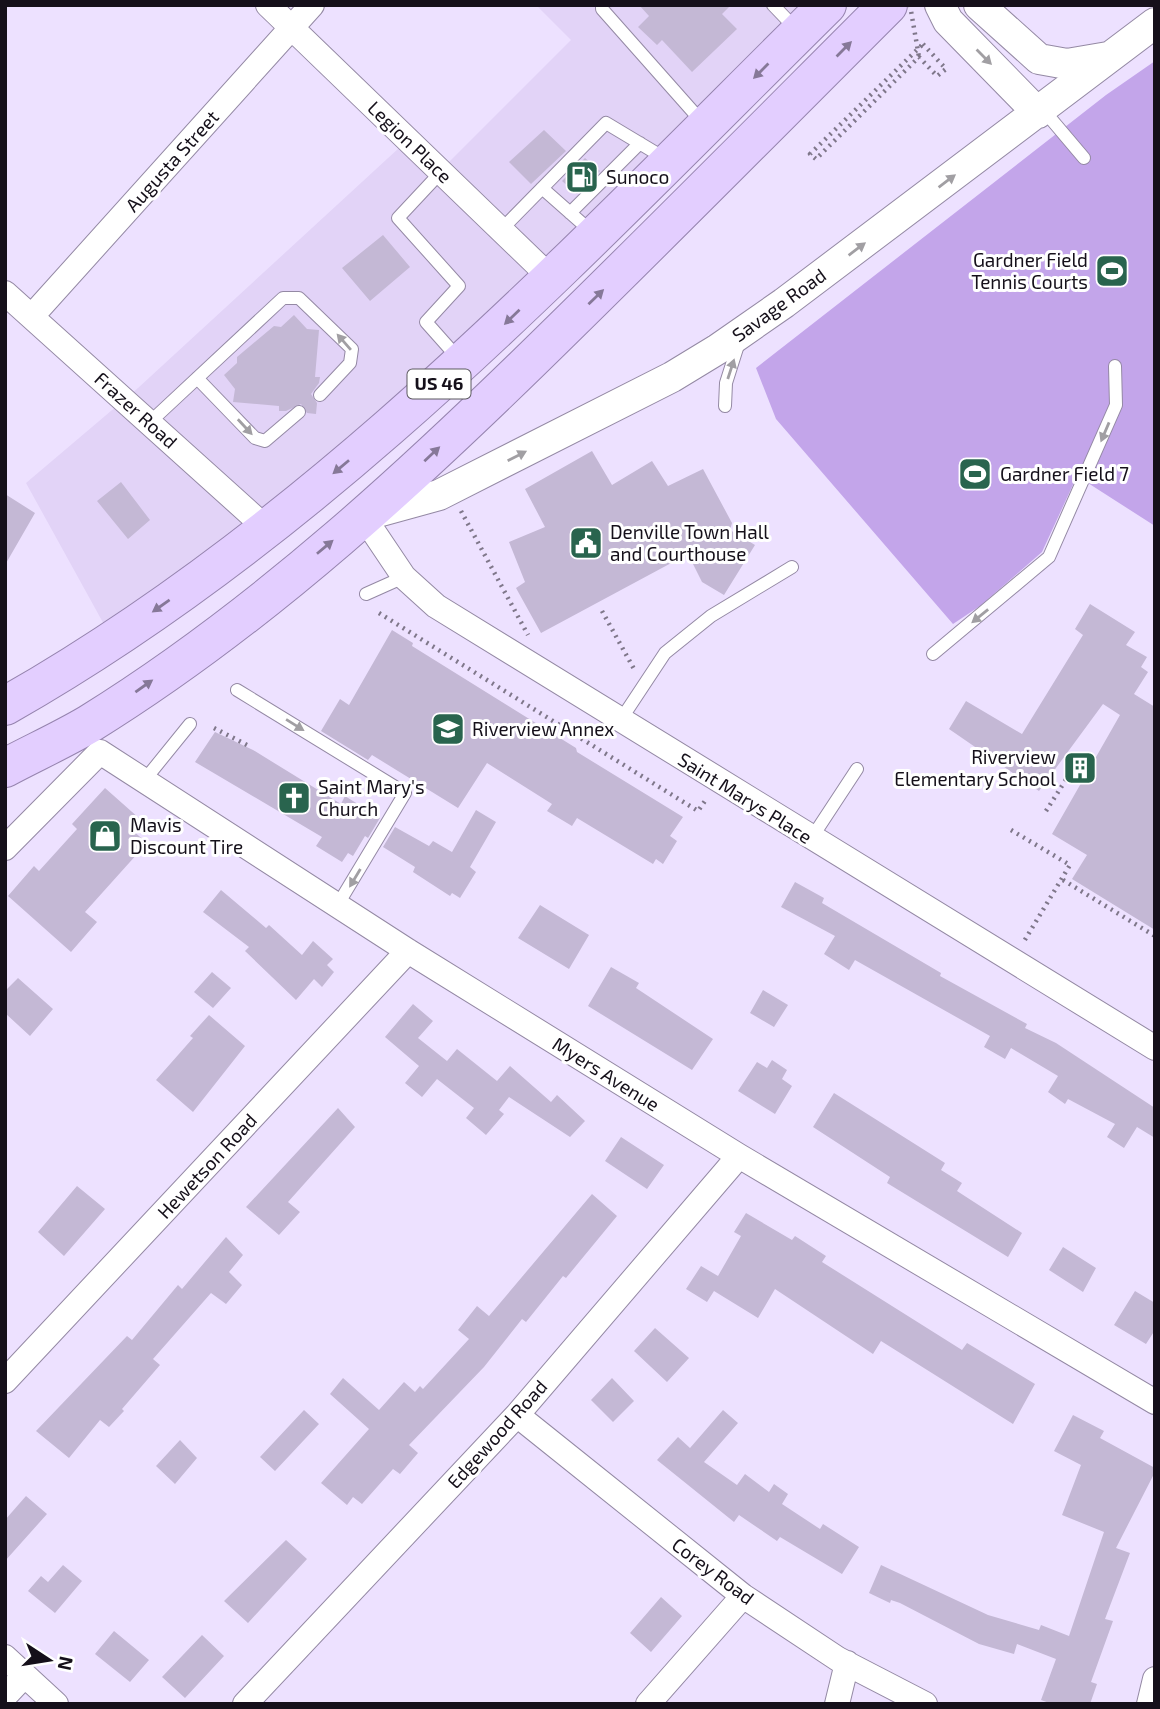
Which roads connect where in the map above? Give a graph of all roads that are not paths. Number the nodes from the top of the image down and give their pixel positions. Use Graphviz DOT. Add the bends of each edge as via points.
graph roads {
  1 [pos="268,5"];
  2 [pos="312,5"];
  3 [pos="602,5"];
  4 [pos="773,5"];
  5 [pos="827,5"];
  6 [pos="888,5"];
  7 [pos="940,5"];
  8 [pos="979,5"];
  9 [pos="1155,23"];
  10 [pos="291,28"];
  11 [pos="799,33"];
  12 [pos="1111,56"];
  13 [pos="1039,59"];
  14 [pos="1038,113"];
  15 [pos="706,125"];
  16 [pos="655,152"];
  17 [pos="1084,158"];
  18 [pos="441,172"];
  19 [pos="542,188"];
  20 [pos="583,224"];
  21 [pos="502,230"];
  22 [pos="552,279"];
  23 [pos="5,293"];
  24 [pos="32,316"];
  25 [pos="742,332"];
  26 [pos="462,363"];
  27 [pos="1115,366"];
  28 [pos="198,378"];
  29 [pos="320,395"];
  30 [pos="725,406"];
  31 [pos="299,412"];
  32 [pos="149,423"];
  33 [pos="363,516"];
  34 [pos="266,528"];
  35 [pos="792,567"];
  36 [pos="404,577"];
  37 [pos="366,594"];
  38 [pos="933,654"];
  39 [pos="237,690"];
  40 [pos="5,706"];
  41 [pos="106,713"];
  42 [pos="620,721"];
  43 [pos="190,724"];
  44 [pos="45,747"];
  45 [pos="100,752"];
  46 [pos="5,768"];
  47 [pos="857,769"];
  48 [pos="143,782"];
  49 [pos="5,786"];
  50 [pos="811,839"];
  51 [pos="5,848"];
  52 [pos="337,906"];
  53 [pos="408,951"];
  54 [pos="1155,1048"];
  55 [pos="739,1156"];
  56 [pos="5,1381"];
  57 [pos="1155,1402"];
  58 [pos="517,1415"];
  59 [pos="743,1596"];
  60 [pos="5,1657"];
  61 [pos="847,1663"];
  62 [pos="24,1675"];
  63 [pos="1155,1679"];
  64 [pos="5,1696"];
  65 [pos="56,1704"];
  66 [pos="245,1704"];
  67 [pos="648,1704"];
  68 [pos="837,1704"];
  69 [pos="925,1704"];
  70 [pos="1149,1704"];
  1 -- 10 [label="street, Legion Place"];
  2 -- 10 [label="street, Augusta Street"];
  3 -- 15 [label="lane"];
  4 -- 11 [label="lane"];
  5 -- 11 [label="highway, US 46"];
  33 -- 6 [label="highway, US 46, one-way" via="507,384"];
  7 -- 14 [label="street, one-way" via="948,21"];
  8 -- 13 [label="street"];
  9 -- 12 [label="street, Savage Road"];
  10 -- 18 [label="street, Legion Place"];
  10 -- 24 [label="street, Augusta Street"];
  11 -- 15 [label="highway, US 46, one-way"];
  12 -- 13 [label="street" via="1067,64"];
  12 -- 14 [label="street, Savage Road"];
  13 -- 14 [label="street" via="1042,87"];
  14 -- 17 [label="lane" via="1051,120"];
  25 -- 14 [label="street, Savage Road, one-way"];
  15 -- 16 [label="highway, US 46"];
  16 -- 19 [label="lane" via="606,123"];
  16 -- 20 [label="highway, US 46"];
  18 -- 21 [label="street, Legion Place"];
  18 -- 26 [label="lane" via="398,218 459,286 426,322"];
  19 -- 20 [label="lane"];
  19 -- 21 [label="lane"];
  20 -- 22 [label="highway, US 46"];
  21 -- 22 [label="street, Legion Place"];
  22 -- 26 [label="highway, US 46, one-way"];
  23 -- 24 [label="street, Frazer Road"];
  24 -- 32 [label="street, Frazer Road"];
  30 -- 25 [label="lane, one-way" via="726,383"];
  33 -- 25 [label="street, Savage Road, one-way" via="439,495 672,377"];
  26 -- 34 [label="highway, US 46, one-way"];
  27 -- 38 [label="lane, one-way" via="1116,405 1049,557"];
  29 -- 28 [label="lane, one-way" via="350,363 352,349 299,298 283,298"];
  28 -- 31 [label="lane, one-way" via="255,438 265,441"];
  28 -- 32 [label="lane"];
  32 -- 34 [label="street, Frazer Road"];
  33 -- 36 [label="street, Saint Marys Place"];
  41 -- 33 [label="highway, US 46, one-way" via="214,636"];
  34 -- 40 [label="highway, US 46, one-way" via="163,606"];
  35 -- 42 [label="lane" via="711,616 665,653"];
  36 -- 37 [label="lane"];
  36 -- 42 [label="street, Saint Marys Place" via="436,606"];
  39 -- 52 [label="lane, one-way" via="405,793"];
  41 -- 44 [label="highway, US 46"];
  41 -- 45 [label="street"];
  42 -- 50 [label="street, Saint Marys Place"];
  43 -- 48 [label="lane"];
  44 -- 46 [label="highway, US 46"];
  44 -- 49 [label="highway"];
  45 -- 48 [label="street, Myers Avenue"];
  45 -- 51 [label="street"];
  47 -- 50 [label="lane"];
  48 -- 52 [label="street, Myers Avenue"];
  50 -- 54 [label="street, Saint Marys Place"];
  52 -- 53 [label="street, Myers Avenue"];
  53 -- 55 [label="street, Myers Avenue"];
  53 -- 56 [label="street, Hewetson Road"];
  55 -- 57 [label="street, Myers Avenue"];
  55 -- 58 [label="street, Edgewood Road"];
  58 -- 59 [label="street, Corey Road"];
  58 -- 66 [label="street, Edgewood Road"];
  59 -- 61 [label="street, Corey Road"];
  59 -- 67 [label="street"];
  60 -- 62 [label="street"];
  61 -- 68 [label="street"];
  61 -- 69 [label="street, Corey Road"];
  62 -- 64 [label="street"];
  62 -- 65 [label="street"];
  63 -- 70 [label="street"];
}
